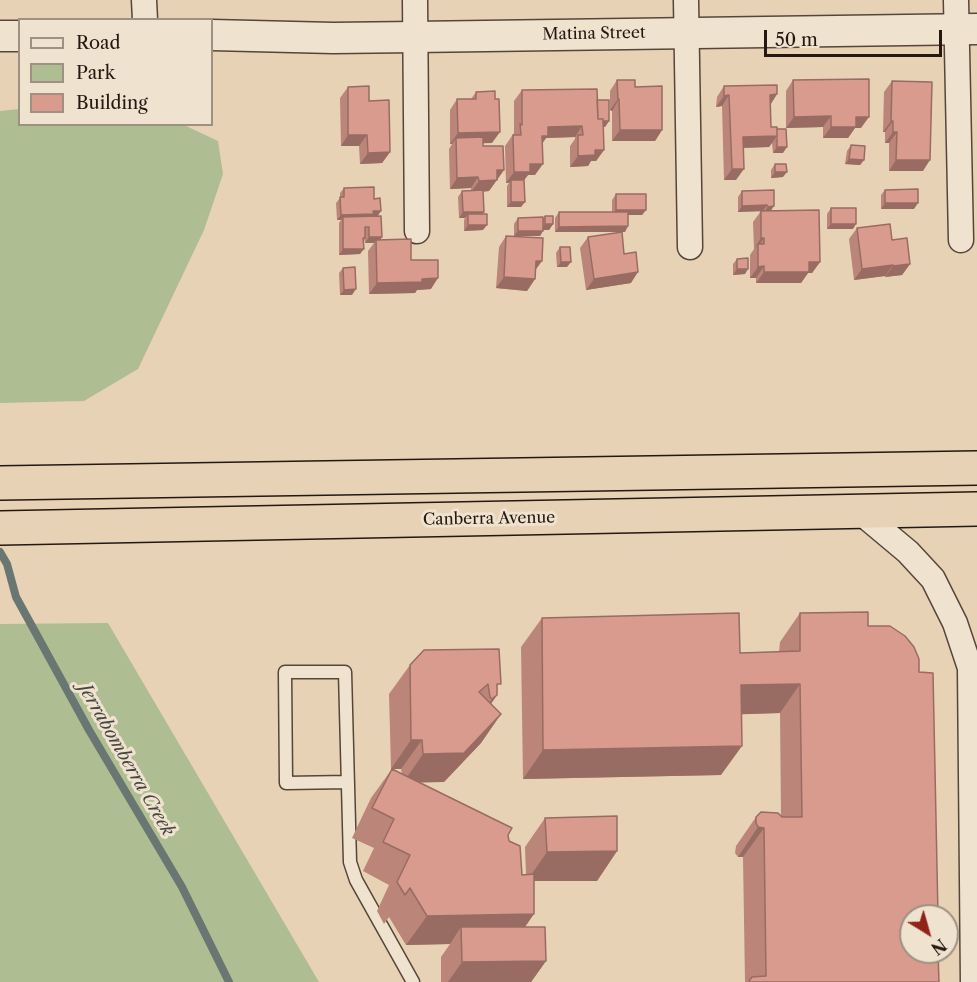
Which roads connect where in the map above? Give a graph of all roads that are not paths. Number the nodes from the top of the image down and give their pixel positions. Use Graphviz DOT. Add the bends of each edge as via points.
graph roads {
  1 [pos="144,0"];
  2 [pos="415,0"];
  3 [pos="686,0"];
  4 [pos="957,0"];
  5 [pos="145,18"];
  6 [pos="967,29"];
  7 [pos="686,33"];
  8 [pos="213,35"];
  9 [pos="0,36"];
  10 [pos="18,36"];
  11 [pos="415,37"];
  12 [pos="417,231"];
  13 [pos="961,240"];
  14 [pos="690,247"];
  15 [pos="977,468"];
  16 [pos="2,483"];
  17 [pos="977,509"];
  18 [pos="859,512"];
  19 [pos="14,528"];
  20 [pos="973,659"];
  21 [pos="348,782"];
  22 [pos="975,957"];
  23 [pos="413,982"];
  24 [pos="973,982"];
  1 -- 5 [label="street"];
  2 -- 11 [label="street"];
  3 -- 7 [label="street"];
  4 -- 6 [label="street"];
  6 -- 7 [label="street, Matina Street"];
  6 -- 13 [label="street"];
  7 -- 11 [label="street, Matina Street"];
  7 -- 14 [label="street"];
  8 -- 11 [label="street, Matina Street"];
  9 -- 10 [label="street"];
  11 -- 12 [label="street"];
  15 -- 16 [label="highway"];
  17 -- 18 [label="highway, Canberra Avenue"];
  18 -- 19 [label="highway, Canberra Avenue"];
  18 -- 20 [label="street" via="908,552 933,579"];
  20 -- 22 [label="street"];
  21 -- 21 [label="lane" via="345,672 285,672 286,783"];
  21 -- 23 [label="lane" via="350,862 356,880"];
  22 -- 24 [label="street"];
}
